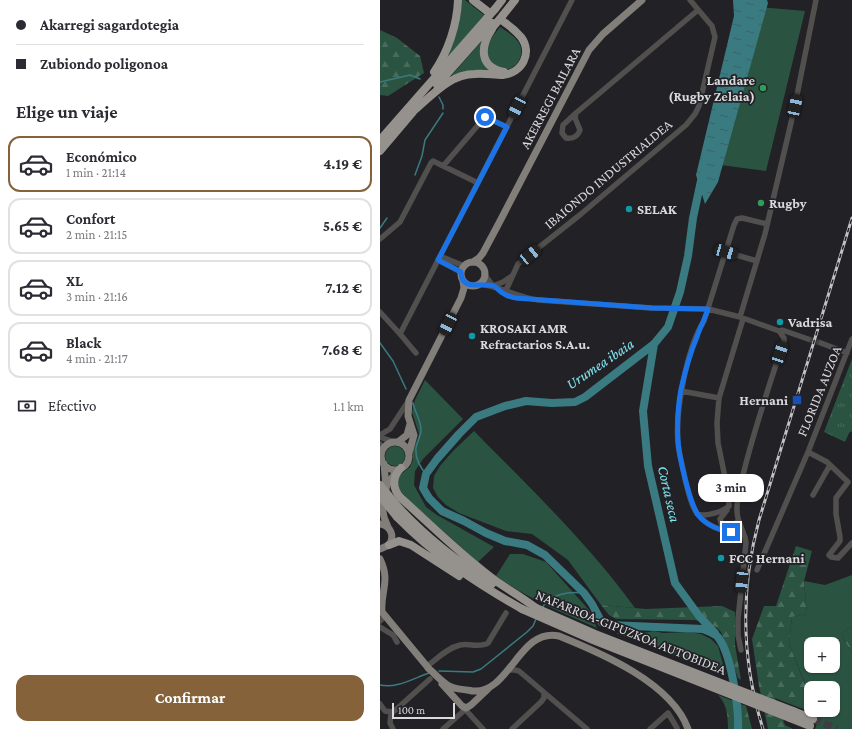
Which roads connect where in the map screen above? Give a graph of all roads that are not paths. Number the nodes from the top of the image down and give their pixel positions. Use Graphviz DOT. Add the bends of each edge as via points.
graph roads {
  1 [pos="458,0"];
  2 [pos="472,0"];
  3 [pos="502,0"];
  4 [pos="511,0"];
  5 [pos="515,0"];
  6 [pos="572,0"];
  7 [pos="642,0"];
  8 [pos="690,0"];
  9 [pos="816,0"];
  10 [pos="698,10"];
  11 [pos="495,17"];
  12 [pos="510,73"];
  13 [pos="408,112"];
  14 [pos="576,112"];
  15 [pos="507,127"];
  16 [pos="380,140"];
  17 [pos="380,151"];
  18 [pos="444,165"];
  19 [pos="478,183"];
  20 [pos="500,223"];
  21 [pos="767,224"];
  22 [pos="382,234"];
  23 [pos="380,239"];
  24 [pos="445,248"];
  25 [pos="726,252"];
  26 [pos="440,258"];
  27 [pos="448,258"];
  28 [pos="757,261"];
  29 [pos="473,262"];
  30 [pos="482,267"];
  31 [pos="462,269"];
  32 [pos="484,274"];
  33 [pos="512,276"];
  34 [pos="463,281"];
  35 [pos="510,282"];
  36 [pos="477,285"];
  37 [pos="495,287"];
  38 [pos="505,290"];
  39 [pos="518,295"];
  40 [pos="508,296"];
  41 [pos="461,298"];
  42 [pos="524,298"];
  43 [pos="708,309"];
  44 [pos="380,312"];
  45 [pos="741,318"];
  46 [pos="779,331"];
  47 [pos="400,334"];
  48 [pos="794,334"];
  49 [pos="784,338"];
  50 [pos="808,339"];
  51 [pos="852,339"];
  52 [pos="821,343"];
  53 [pos="845,352"];
  54 [pos="416,353"];
  55 [pos="681,390"];
  56 [pos="719,398"];
  57 [pos="409,400"];
  58 [pos="410,424"];
  59 [pos="380,436"];
  60 [pos="396,442"];
  61 [pos="380,444"];
  62 [pos="382,451"];
  63 [pos="808,452"];
  64 [pos="409,453"];
  65 [pos="384,464"];
  66 [pos="830,465"];
  67 [pos="400,469"];
  68 [pos="383,487"];
  69 [pos="813,495"];
  70 [pos="380,496"];
  71 [pos="729,506"];
  72 [pos="381,509"];
  73 [pos="399,513"];
  74 [pos="697,513"];
  75 [pos="380,524"];
  76 [pos="388,527"];
  77 [pos="737,529"];
  78 [pos="746,537"];
  79 [pos="852,543"];
  80 [pos="385,548"];
  81 [pos="381,562"];
  82 [pos="757,570"];
  83 [pos="507,600"];
  84 [pos="524,603"];
  85 [pos="506,613"];
  86 [pos="382,615"];
  87 [pos="380,627"];
  88 [pos="397,642"];
  89 [pos="741,650"];
  90 [pos="427,667"];
  91 [pos="509,670"];
  92 [pos="430,678"];
  93 [pos="491,686"];
  94 [pos="471,692"];
  95 [pos="544,693"];
  96 [pos="380,704"];
  97 [pos="468,708"];
  98 [pos="393,712"];
  99 [pos="791,714"];
  100 [pos="811,722"];
  101 [pos="677,728"];
  102 [pos="393,729"];
  103 [pos="443,729"];
  104 [pos="483,729"];
  105 [pos="512,729"];
  106 [pos="585,729"];
  107 [pos="650,729"];
  108 [pos="688,729"];
  1 -- 13 [label="highway" via="446,51"];
  2 -- 11 [label="highway"];
  3 -- 11 [label="highway"];
  4 -- 11 [label="highway"];
  5 -- 11 [label="highway"];
  6 -- 15 [label="street"];
  7 -- 20 [label="main road, AKERREGI BAILARA" via="603,34 589,50"];
  8 -- 10 [label="street, IBAIONDO INDUSTRIALDEA"];
  9 -- 21 [label="street" via="794,110"];
  10 -- 14 [label="street"];
  10 -- 33 [label="street, IBAIONDO INDUSTRIALDEA" via="712,26 715,37 699,106 694,114 686,125 518,264"];
  11 -- 12 [label="highway" via="486,39 484,56 495,70"];
  11 -- 12 [label="highway" via="520,36 525,44 524,63"];
  11 -- 13 [label="highway" via="458,52"];
  12 -- 13 [label="highway" via="503,76 475,74 457,77"];
  13 -- 16 [label="highway"];
  13 -- 17 [label="highway"];
  14 -- 14 [label="street" via="561,129 566,138 574,138 579,133"];
  15 -- 18 [label="street, AKERREGI BAILARA" via="485,117"];
  15 -- 19 [label="street"];
  18 -- 19 [label="street"];
  18 -- 22 [label="street" via="433,161 431,163 400,222"];
  19 -- 24 [label="street"];
  20 -- 29 [label="main road" via="483,253"];
  20 -- 30 [label="main road"];
  21 -- 25 [label="street" via="737,219"];
  21 -- 28 [label="street"];
  22 -- 23 [label="street"];
  24 -- 26 [label="street"];
  24 -- 27 [label="street"];
  25 -- 28 [label="street"];
  25 -- 43 [label="street"];
  26 -- 27 [label="street"];
  26 -- 31 [label="street"];
  26 -- 47 [label="street"];
  27 -- 31 [label="street"];
  28 -- 45 [label="street"];
  29 -- 30 [label="main road"];
  29 -- 31 [label="main road"];
  30 -- 32 [label="main road"];
  31 -- 34 [label="main road"];
  32 -- 36 [label="main road" via="482,282"];
  32 -- 37 [label="street"];
  33 -- 35 [label="street, IBAIONDO INDUSTRIALDEA"];
  33 -- 37 [label="street"];
  33 -- 38 [label="street"];
  34 -- 36 [label="main road" via="468,285"];
  34 -- 41 [label="main road"];
  35 -- 38 [label="street, IBAIONDO INDUSTRIALDEA"];
  35 -- 39 [label="street"];
  36 -- 37 [label="street"];
  36 -- 41 [label="main road"];
  37 -- 38 [label="street"];
  37 -- 40 [label="street"];
  38 -- 39 [label="street"];
  38 -- 40 [label="street"];
  39 -- 42 [label="street"];
  40 -- 42 [label="street"];
  41 -- 57 [label="main road"];
  42 -- 43 [label="street"];
  43 -- 45 [label="street"];
  43 -- 55 [label="street" via="693,346"];
  44 -- 47 [label="street"];
  45 -- 46 [label="street"];
  45 -- 56 [label="street"];
  46 -- 48 [label="street"];
  46 -- 49 [label="street"];
  47 -- 54 [label="street"];
  48 -- 49 [label="street"];
  48 -- 50 [label="street"];
  49 -- 77 [label="street" via="747,461 737,503"];
  51 -- 53 [label="street, FLORIDA AUZOA"];
  52 -- 53 [label="street, FLORIDA AUZOA"];
  53 -- 63 [label="street, FLORIDA AUZOA"];
  55 -- 56 [label="street"];
  55 -- 74 [label="street" via="678,442 687,488"];
  56 -- 71 [label="street" via="718,443"];
  57 -- 58 [label="main road"];
  57 -- 59 [label="street" via="390,429"];
  58 -- 60 [label="main road" via="407,435"];
  58 -- 64 [label="main road" via="413,438"];
  59 -- 60 [label="street"];
  60 -- 62 [label="main road" via="387,445"];
  60 -- 64 [label="main road" via="405,446"];
  61 -- 62 [label="street"];
  62 -- 65 [label="main road"];
  63 -- 66 [label="street, FLORIDA AUZOA"];
  63 -- 82 [label="street, FLORIDA AUZOA"];
  64 -- 67 [label="main road" via="407,464"];
  65 -- 67 [label="main road" via="392,469"];
  65 -- 68 [label="main road"];
  66 -- 69 [label="street"];
  66 -- 79 [label="street, FLORIDA AUZOA" via="848,482 836,498 840,540 829,555 838,558"];
  67 -- 68 [label="main road"];
  67 -- 84 [label="highway" via="395,480 399,496 480,568"];
  68 -- 72 [label="main road"];
  68 -- 73 [label="highway, NAFARROA-GIPUZKOA AUTOBIDEA, bridge"];
  70 -- 73 [label="highway, NAFARROA-GIPUZKOA AUTOBIDEA, bridge"];
  71 -- 74 [label="street" via="724,510 704,515"];
  71 -- 77 [label="street" via="720,521 722,526"];
  72 -- 76 [label="main road"];
  73 -- 83 [label="highway, NAFARROA-GIPUZKOA AUTOBIDEA" via="423,542 441,557"];
  73 -- 84 [label="highway, NAFARROA-GIPUZKOA AUTOBIDEA" via="461,562"];
  74 -- 77 [label="street" via="714,527"];
  75 -- 76 [label="main road"];
  76 -- 80 [label="main road" via="392,538"];
  77 -- 78 [label="street"];
  77 -- 78 [label="street"];
  78 -- 89 [label="street" via="738,619"];
  80 -- 81 [label="main road"];
  80 -- 83 [label="highway" via="399,541 404,542 490,594"];
  81 -- 86 [label="main road" via="386,576"];
  83 -- 84 [label="highway, NAFARROA-GIPUZKOA AUTOBIDEA"];
  84 -- 99 [label="highway, NAFARROA-GIPUZKOA AUTOBIDEA, bridge"];
  84 -- 99 [label="highway, NAFARROA-GIPUZKOA AUTOBIDEA, bridge" via="592,640"];
  85 -- 90 [label="street" via="484,646 453,647"];
  86 -- 90 [label="main road"];
  87 -- 88 [label="street" via="393,635"];
  90 -- 94 [label="main road" via="447,685"];
  90 -- 97 [label="main road"];
  91 -- 93 [label="main road"];
  91 -- 95 [label="street" via="519,671"];
  91 -- 108 [label="main road" via="534,640 552,634 599,653 657,688 679,710"];
  92 -- 98 [label="street"];
  93 -- 94 [label="main road"];
  93 -- 97 [label="main road"];
  94 -- 97 [label="main road" via="474,696"];
  95 -- 105 [label="street" via="541,702"];
  95 -- 106 [label="street"];
  96 -- 98 [label="street" via="385,711"];
  97 -- 103 [label="street"];
  97 -- 104 [label="street"];
  98 -- 102 [label="street" via="389,721"];
  99 -- 100 [label="highway, NAFARROA-GIPUZKOA AUTOBIDEA"];
  101 -- 107 [label="street" via="668,713"];
}
